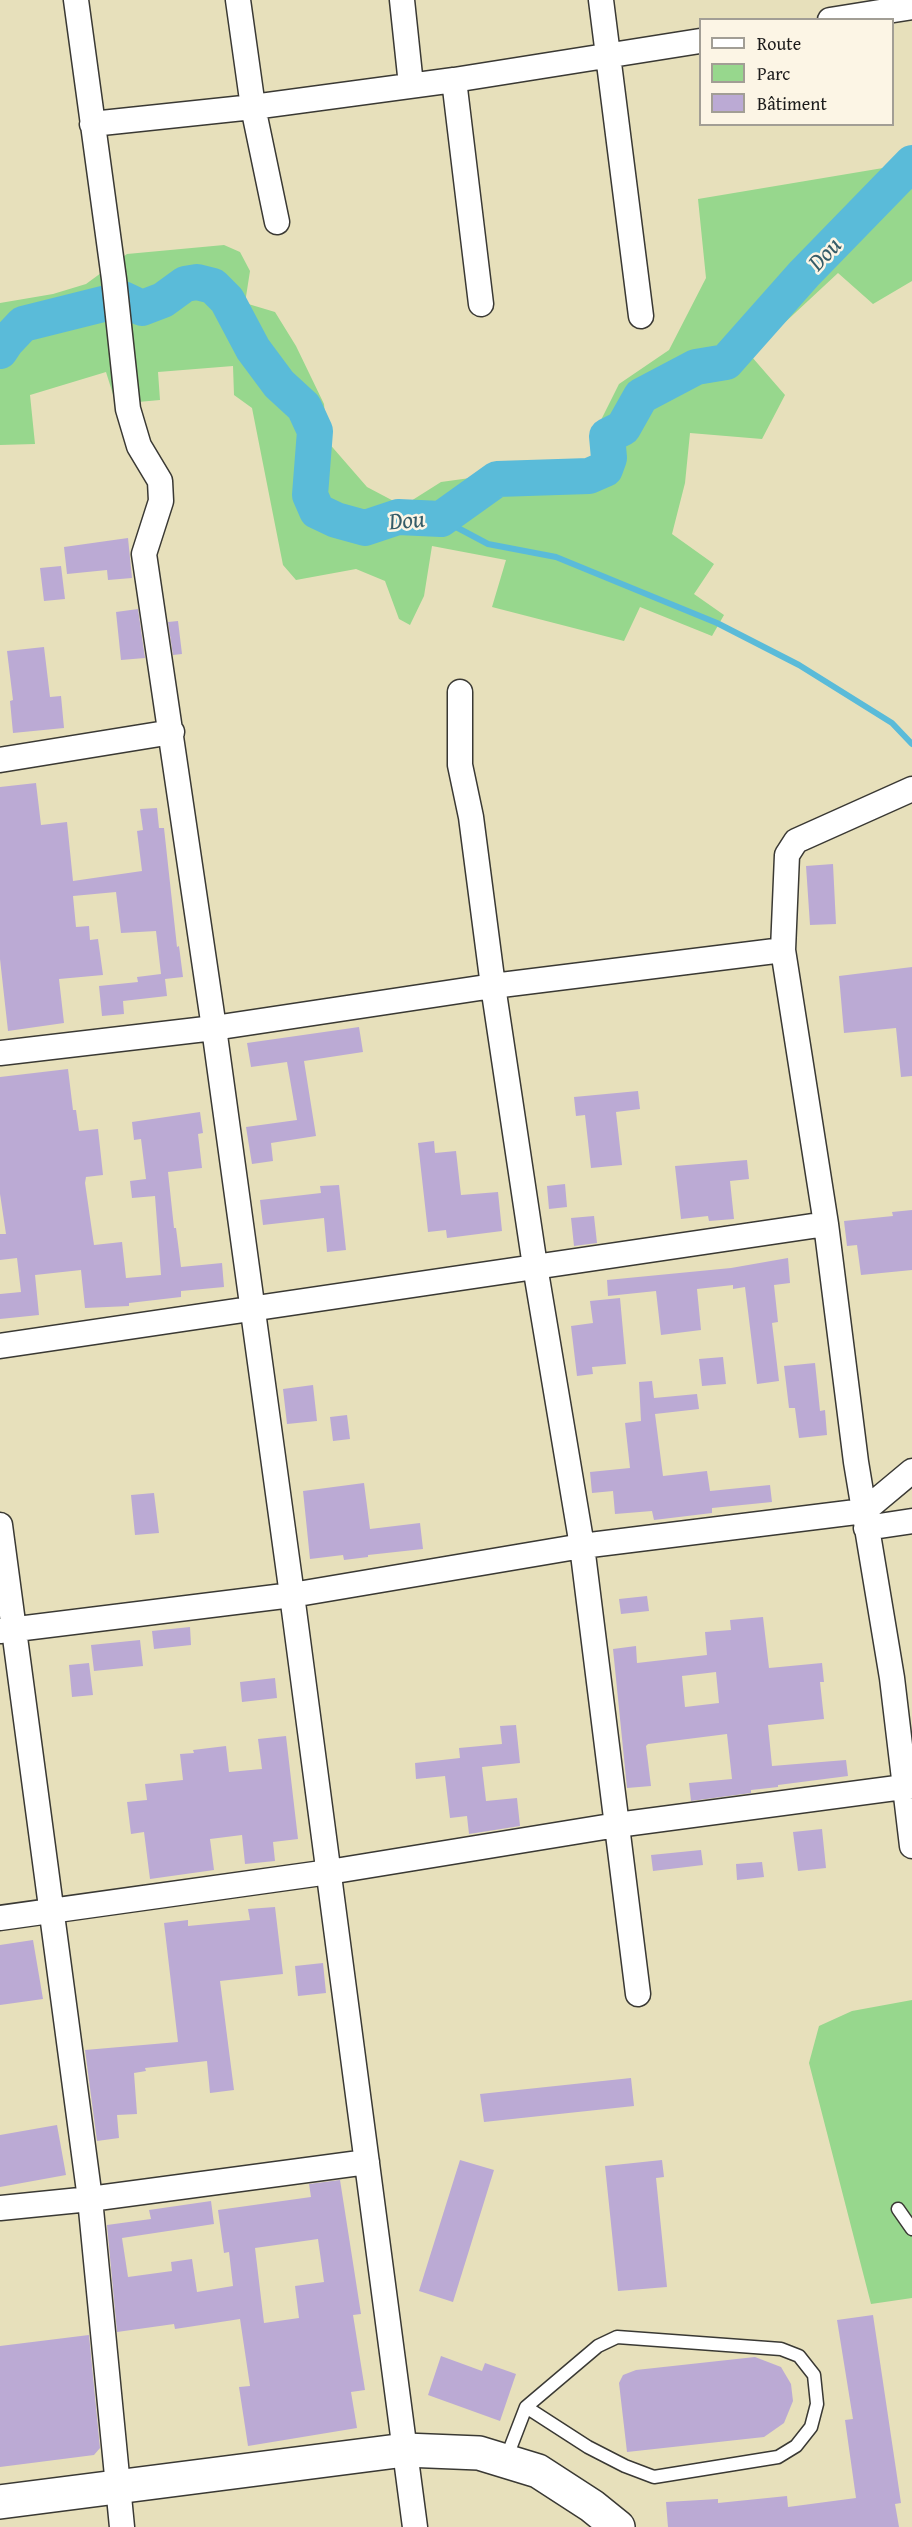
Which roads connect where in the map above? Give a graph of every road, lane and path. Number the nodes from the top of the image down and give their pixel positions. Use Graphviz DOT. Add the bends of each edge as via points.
graph roads {
  1 [pos="75,0"];
  2 [pos="238,0"];
  3 [pos="402,0"];
  4 [pos="601,0"];
  5 [pos="912,7"];
  6 [pos="856,8"];
  7 [pos="834,18"];
  8 [pos="699,40"];
  9 [pos="608,56"];
  10 [pos="454,80"];
  11 [pos="411,85"];
  12 [pos="253,107"];
  13 [pos="92,124"];
  14 [pos="277,222"];
  15 [pos="481,304"];
  16 [pos="641,316"];
  17 [pos="460,692"];
  18 [pos="172,732"];
  19 [pos="0,760"];
  20 [pos="912,789"];
  21 [pos="783,950"];
  22 [pos="493,986"];
  23 [pos="214,1028"];
  24 [pos="0,1053"];
  25 [pos="826,1224"];
  26 [pos="535,1266"];
  27 [pos="251,1307"];
  28 [pos="0,1346"];
  29 [pos="912,1471"];
  30 [pos="865,1519"];
  31 [pos="912,1521"];
  32 [pos="0,1525"];
  33 [pos="582,1546"];
  34 [pos="292,1595"];
  35 [pos="7,1631"];
  36 [pos="902,1677"];
  37 [pos="908,1786"];
  38 [pos="617,1825"];
  39 [pos="912,1846"];
  40 [pos="329,1872"];
  41 [pos="50,1911"];
  42 [pos="0,1918"];
  43 [pos="638,1994"];
  44 [pos="367,2162"];
  45 [pos="90,2199"];
  46 [pos="0,2208"];
  47 [pos="898,2209"];
  48 [pos="912,2229"];
  49 [pos="526,2407"];
  50 [pos="405,2450"];
  51 [pos="505,2461"];
  52 [pos="117,2487"];
  53 [pos="0,2502"];
  54 [pos="122,2527"];
  55 [pos="415,2527"];
  56 [pos="618,2527"];
  1 -- 13 [label="street"];
  2 -- 12 [label="street"];
  3 -- 11 [label="street"];
  4 -- 9 [label="street"];
  5 -- 6 [label="street"];
  6 -- 7 [label="street"];
  8 -- 9 [label="street"];
  9 -- 10 [label="street"];
  9 -- 16 [label="street"];
  10 -- 11 [label="street"];
  10 -- 15 [label="street"];
  11 -- 12 [label="street"];
  12 -- 13 [label="street"];
  12 -- 14 [label="street"];
  13 -- 18 [label="street" via="128,410 139,446 160,481 160,501 144,554"];
  17 -- 22 [label="street" via="460,765 471,817"];
  18 -- 19 [label="street"];
  18 -- 23 [label="street"];
  20 -- 21 [label="street" via="796,841 787,855"];
  21 -- 22 [label="street"];
  21 -- 25 [label="street"];
  22 -- 23 [label="street"];
  22 -- 26 [label="street"];
  23 -- 24 [label="street"];
  23 -- 27 [label="street"];
  25 -- 26 [label="street"];
  25 -- 30 [label="street"];
  26 -- 27 [label="street"];
  26 -- 33 [label="street"];
  27 -- 28 [label="street"];
  27 -- 34 [label="street"];
  29 -- 30 [label="street"];
  30 -- 31 [label="street"];
  30 -- 33 [label="street"];
  30 -- 36 [label="street"];
  32 -- 35 [label="street"];
  33 -- 34 [label="street"];
  33 -- 38 [label="street"];
  34 -- 35 [label="street"];
  34 -- 40 [label="street"];
  35 -- 41 [label="street"];
  36 -- 37 [label="street"];
  37 -- 38 [label="street"];
  37 -- 39 [label="street"];
  38 -- 40 [label="street"];
  38 -- 43 [label="street"];
  40 -- 41 [label="street"];
  40 -- 44 [label="street"];
  41 -- 42 [label="street"];
  41 -- 45 [label="street"];
  44 -- 45 [label="street"];
  44 -- 50 [label="street"];
  45 -- 46 [label="street"];
  45 -- 52 [label="street"];
  47 -- 48 [label="lane"];
  49 -- 49 [label="lane" via="588,2447 654,2477 778,2457 796,2446 811,2427 817,2404 814,2375 799,2356 781,2349 616,2337 598,2346"];
  49 -- 51 [label="lane"];
  50 -- 51 [label="main road" via="479,2453"];
  50 -- 52 [label="main road"];
  50 -- 55 [label="street"];
  51 -- 56 [label="main road" via="538,2471"];
  52 -- 53 [label="main road"];
  52 -- 54 [label="street"];
}
